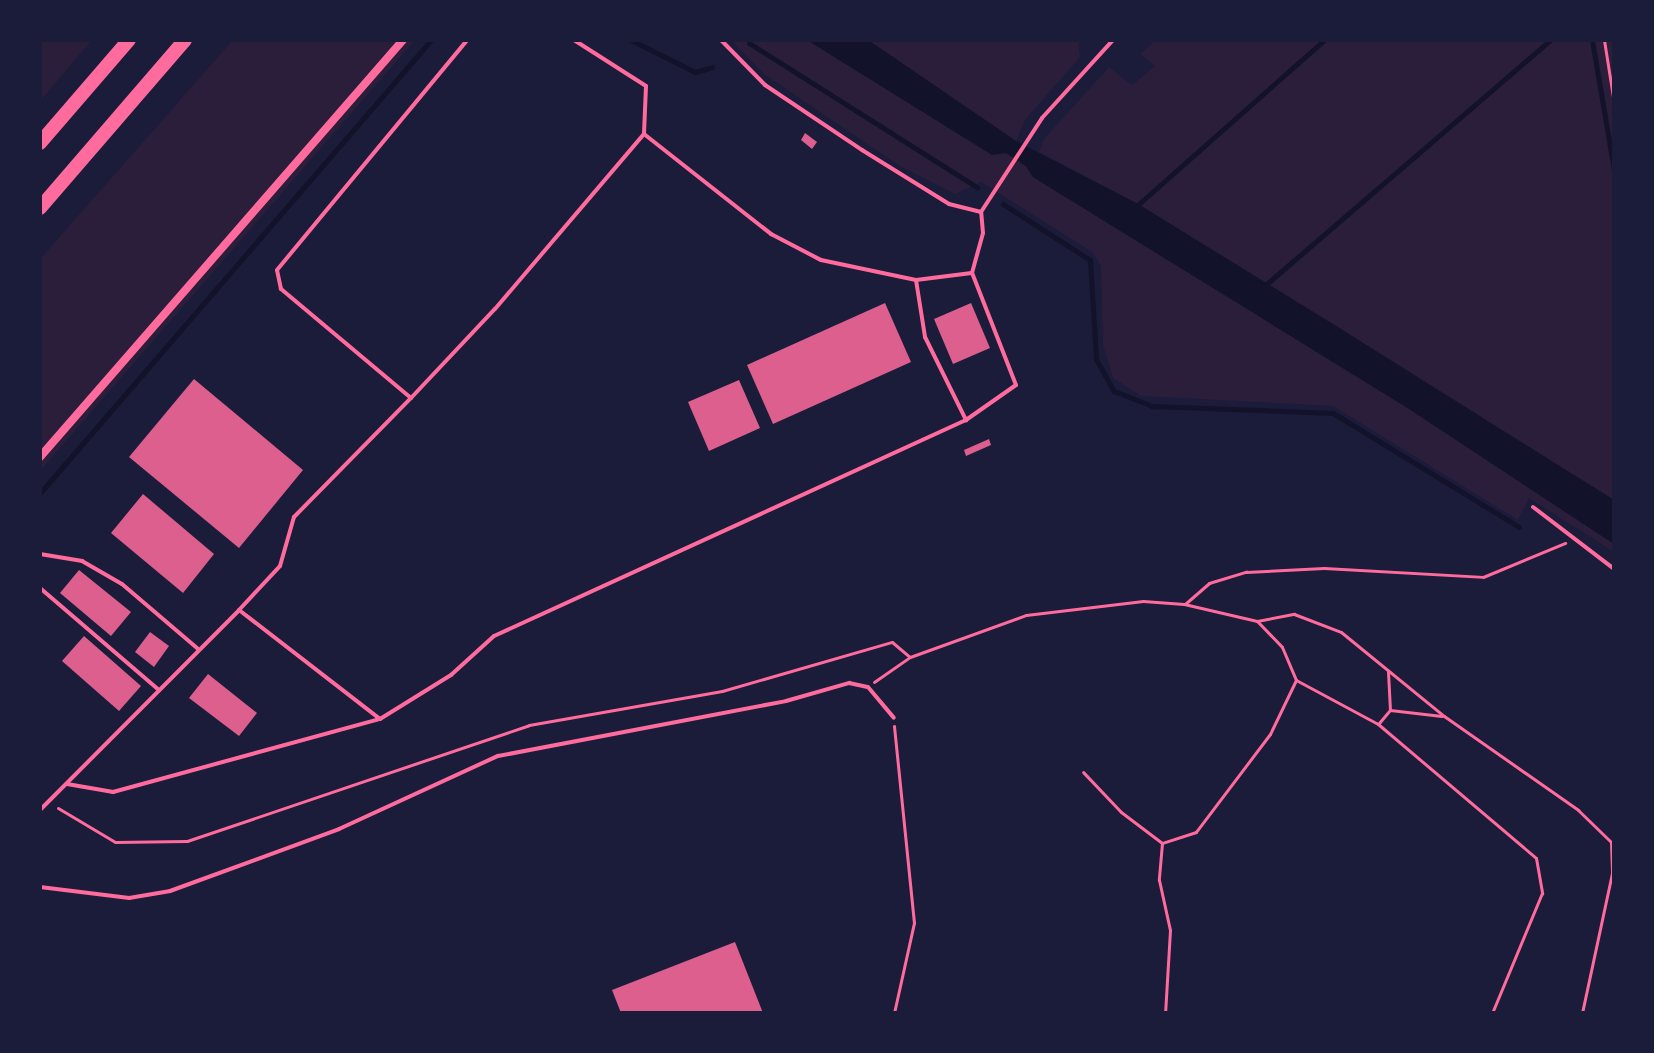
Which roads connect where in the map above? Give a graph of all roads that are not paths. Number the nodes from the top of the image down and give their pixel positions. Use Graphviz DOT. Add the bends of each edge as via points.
graph roads {
  1 [pos="129,40"];
  2 [pos="185,40"];
  3 [pos="403,40"];
  4 [pos="467,40"];
  5 [pos="574,40"];
  6 [pos="721,40"];
  7 [pos="1113,40"];
  8 [pos="644,134"];
  9 [pos="40,143"];
  10 [pos="40,208"];
  11 [pos="981,212"];
  12 [pos="972,273"];
  13 [pos="916,280"];
  14 [pos="411,398"];
  15 [pos="966,420"];
  16 [pos="40,457"];
  17 [pos="1533,507"];
  18 [pos="40,554"];
  19 [pos="1614,569"];
  20 [pos="40,588"];
  21 [pos="239,610"];
  22 [pos="197,648"];
  23 [pos="159,690"];
  24 [pos="894,718"];
  25 [pos="380,719"];
  26 [pos="67,784"];
  27 [pos="40,810"];
  28 [pos="40,887"];
  1 -- 9 [label="highway"];
  2 -- 10 [label="highway"];
  3 -- 16 [label="street"];
  4 -- 14 [label="lane" via="277,270 281,289"];
  5 -- 8 [label="lane" via="646,86"];
  6 -- 11 [label="lane" via="765,85 862,150 949,204"];
  7 -- 11 [label="lane" via="1027,142"];
  8 -- 13 [label="lane" via="771,234 821,260"];
  8 -- 14 [label="lane" via="495,309"];
  11 -- 12 [label="lane" via="983,233"];
  12 -- 13 [label="lane"];
  12 -- 15 [label="lane" via="1016,385"];
  13 -- 15 [label="lane" via="925,337"];
  14 -- 21 [label="lane" via="294,517 280,566"];
  15 -- 25 [label="lane" via="494,636 451,675"];
  17 -- 19 [label="lane"];
  18 -- 22 [label="lane" via="82,561 109,576"];
  20 -- 23 [label="lane"];
  21 -- 22 [label="lane"];
  21 -- 25 [label="lane"];
  22 -- 23 [label="lane"];
  23 -- 26 [label="lane"];
  24 -- 28 [label="lane" via="868,687 849,683 786,701 498,756 339,829 170,891 129,898"];
  25 -- 26 [label="lane" via="113,792"];
  26 -- 27 [label="lane"];
}
